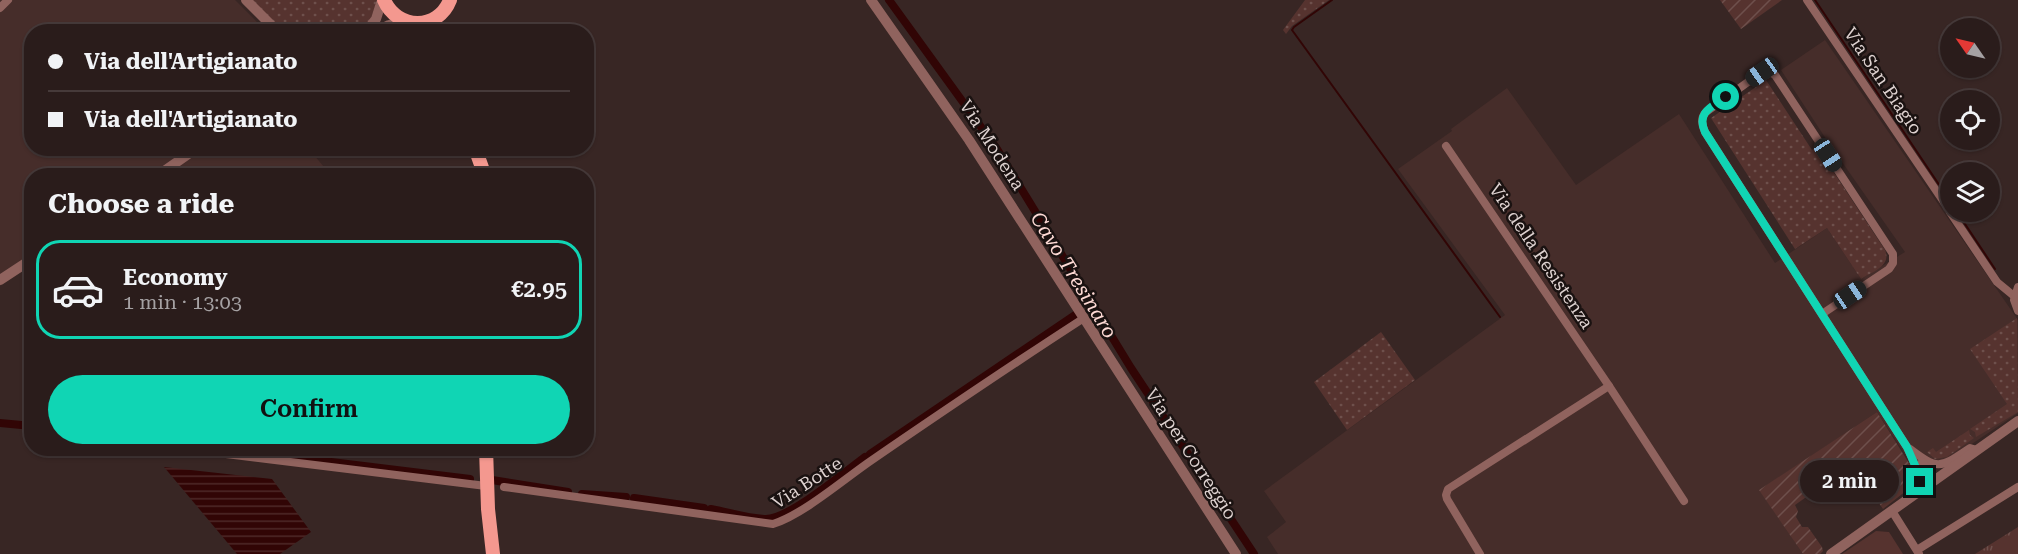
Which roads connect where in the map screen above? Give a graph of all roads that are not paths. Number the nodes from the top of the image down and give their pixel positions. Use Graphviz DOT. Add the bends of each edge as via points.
graph roads {
  1 [pos="8,0"];
  2 [pos="246,0"];
  3 [pos="383,0"];
  4 [pos="871,0"];
  5 [pos="1807,0"];
  6 [pos="446,6"];
  7 [pos="0,8"];
  8 [pos="270,24"];
  9 [pos="372,24"];
  10 [pos="410,24"];
  11 [pos="416,24"];
  12 [pos="440,24"];
  13 [pos="1446,146"];
  14 [pos="186,156"];
  15 [pos="168,168"];
  16 [pos="1940,196"];
  17 [pos="1957,222"];
  18 [pos="24,265"];
  19 [pos="0,280"];
  20 [pos="2018,287"];
  21 [pos="2014,296"];
  22 [pos="2018,311"];
  23 [pos="1822,314"];
  24 [pos="1084,318"];
  25 [pos="1118,371"];
  26 [pos="1609,386"];
  27 [pos="2018,421"];
  28 [pos="1907,447"];
  29 [pos="1977,450"];
  30 [pos="242,456"];
  31 [pos="486,456"];
  32 [pos="1933,481"];
  33 [pos="486,486"];
  34 [pos="504,487"];
  35 [pos="2018,487"];
  36 [pos="1917,492"];
  37 [pos="1684,501"];
  38 [pos="1892,511"];
  39 [pos="1918,552"];
  40 [pos="493,554"];
  41 [pos="1236,554"];
  42 [pos="1480,554"];
  43 [pos="1831,554"];
  1 -- 7 [label="street"];
  2 -- 8 [label="street"];
  3 -- 9 [label="street"];
  3 -- 10 [label="main road" via="391,11"];
  4 -- 24 [label="street, Via Modena" via="963,130"];
  5 -- 16 [label="street, Via San Biagio"];
  6 -- 11 [label="main road" via="431,20"];
  6 -- 12 [label="main road"];
  13 -- 26 [label="street, Via della Resistenza"];
  14 -- 15 [label="street"];
  17 -- 21 [label="street, Via San Biagio" via="1997,282"];
  18 -- 19 [label="street"];
  20 -- 21 [label="street"];
  21 -- 22 [label="street"];
  23 -- 23 [label="street" via="1701,120 1706,112 1762,72 1775,75 1893,254 1889,269"];
  23 -- 28 [label="street"];
  24 -- 25 [label="street, Via Modena"];
  24 -- 34 [label="street, Via Botte" via="811,502 772,524"];
  25 -- 41 [label="street, Via per Correggio"];
  26 -- 37 [label="street, Via della Resistenza"];
  26 -- 42 [label="street" via="1448,489 1447,499"];
  27 -- 29 [label="street"];
  28 -- 29 [label="street" via="1929,463 1940,465 1970,448"];
  28 -- 32 [label="street" via="1930,471"];
  28 -- 36 [label="street" via="1918,472"];
  29 -- 32 [label="street"];
  30 -- 33 [label="street"];
  31 -- 33 [label="main road"];
  32 -- 36 [label="street"];
  33 -- 40 [label="main road"];
  35 -- 39 [label="street"];
  36 -- 38 [label="street"];
  38 -- 39 [label="street"];
  38 -- 43 [label="street"];
}
